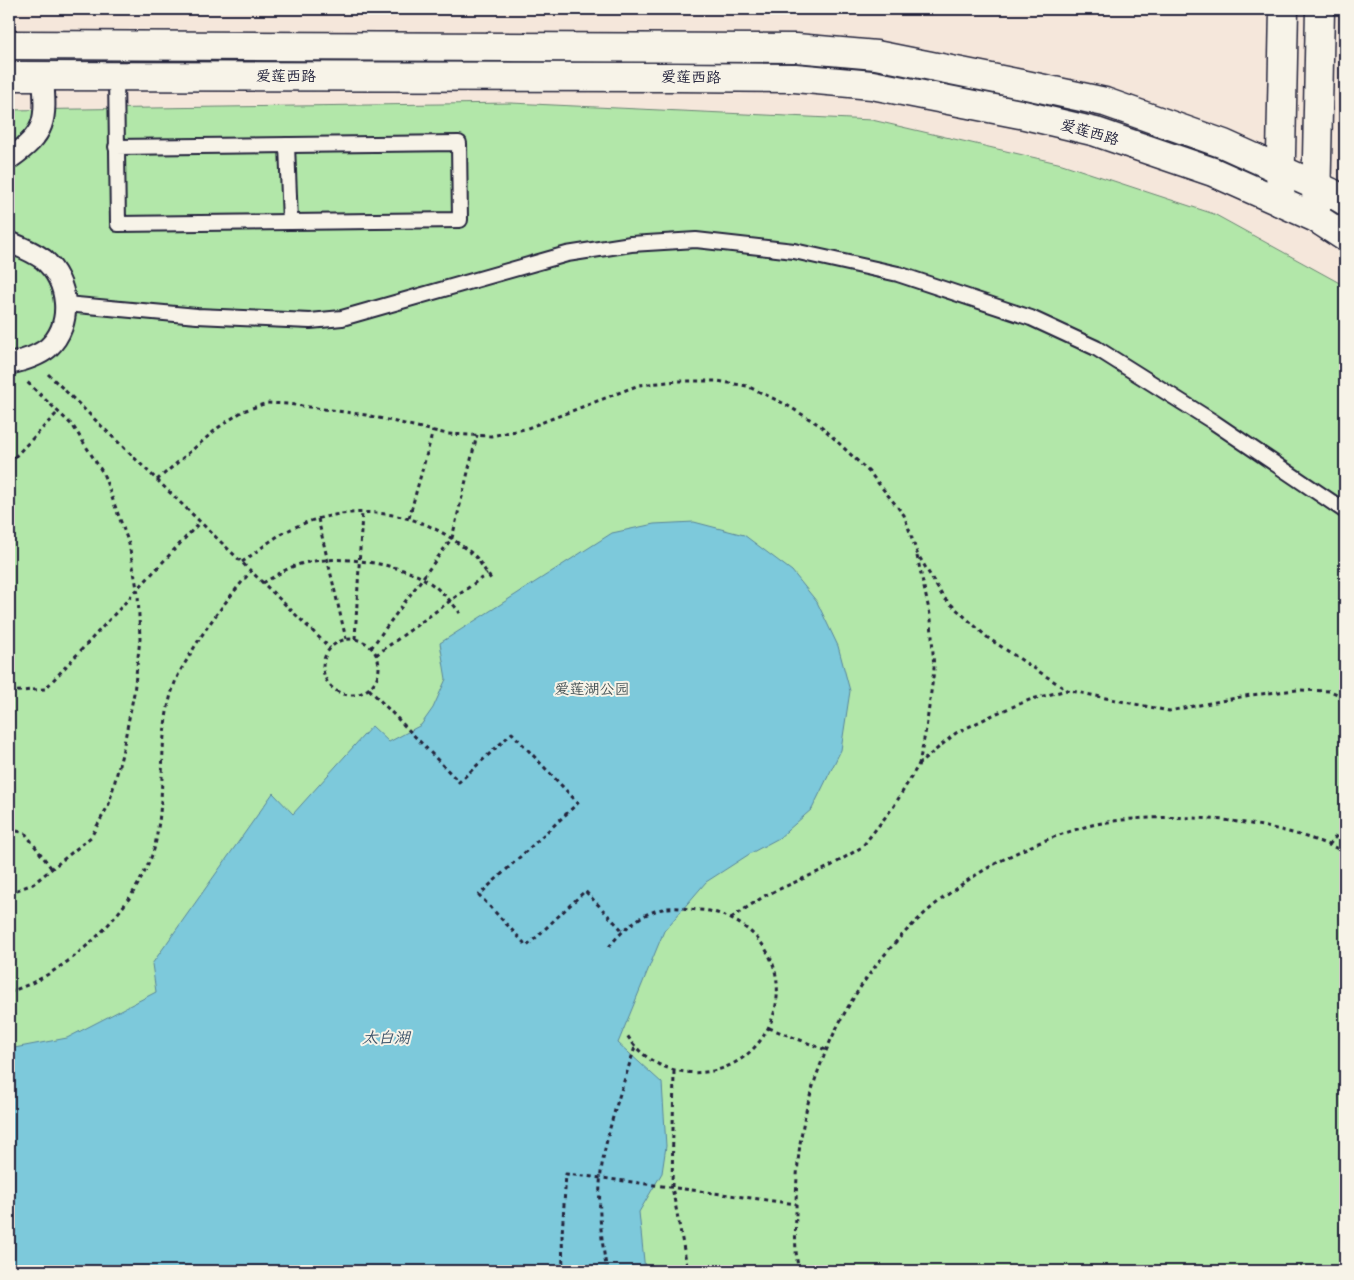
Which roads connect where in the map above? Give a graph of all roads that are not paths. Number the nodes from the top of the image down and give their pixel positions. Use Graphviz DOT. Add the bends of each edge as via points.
graph roads {
  1 [pos="1284,9"];
  2 [pos="1320,9"];
  3 [pos="9,45"];
  4 [pos="9,76"];
  5 [pos="43,76"];
  6 [pos="116,76"];
  7 [pos="287,145"];
  8 [pos="116,147"];
  9 [pos="9,159"];
  10 [pos="1281,170"];
  11 [pos="1316,185"];
  12 [pos="1345,201"];
  13 [pos="1280,202"];
  14 [pos="1316,218"];
  15 [pos="290,222"];
  16 [pos="1345,237"];
  17 [pos="9,242"];
  18 [pos="66,304"];
  19 [pos="10,364"];
  20 [pos="1345,511"];
  1 -- 10 [label="main road"];
  2 -- 11 [label="main road"];
  3 -- 10 [label="main road, 爱莲西路" via="796,48 867,54 1105,102 1224,144"];
  4 -- 5 [label="main road, 爱莲西路"];
  5 -- 6 [label="main road, 爱莲西路"];
  5 -- 9 [label="street" via="46,110 40,132"];
  6 -- 8 [label="lane"];
  6 -- 13 [label="main road, 爱莲西路" via="795,78 872,86 1096,132 1213,172"];
  7 -- 8 [label="lane"];
  7 -- 15 [label="lane"];
  7 -- 15 [label="lane" via="459,143 460,220"];
  8 -- 15 [label="lane" via="118,224"];
  10 -- 11 [label="main road, 爱莲西路"];
  10 -- 13 [label="main road"];
  11 -- 12 [label="main road, 爱莲西路"];
  11 -- 14 [label="main road"];
  13 -- 14 [label="main road, 爱莲西路"];
  14 -- 16 [label="main road, 爱莲西路"];
  17 -- 18 [label="street" via="44,260 56,274"];
  18 -- 19 [label="street" via="56,339 32,358"];
  18 -- 20 [label="lane" via="197,316 310,321 342,318 567,254 631,244 696,240 794,251 898,274 1031,318 1096,348 1212,420"];
}
